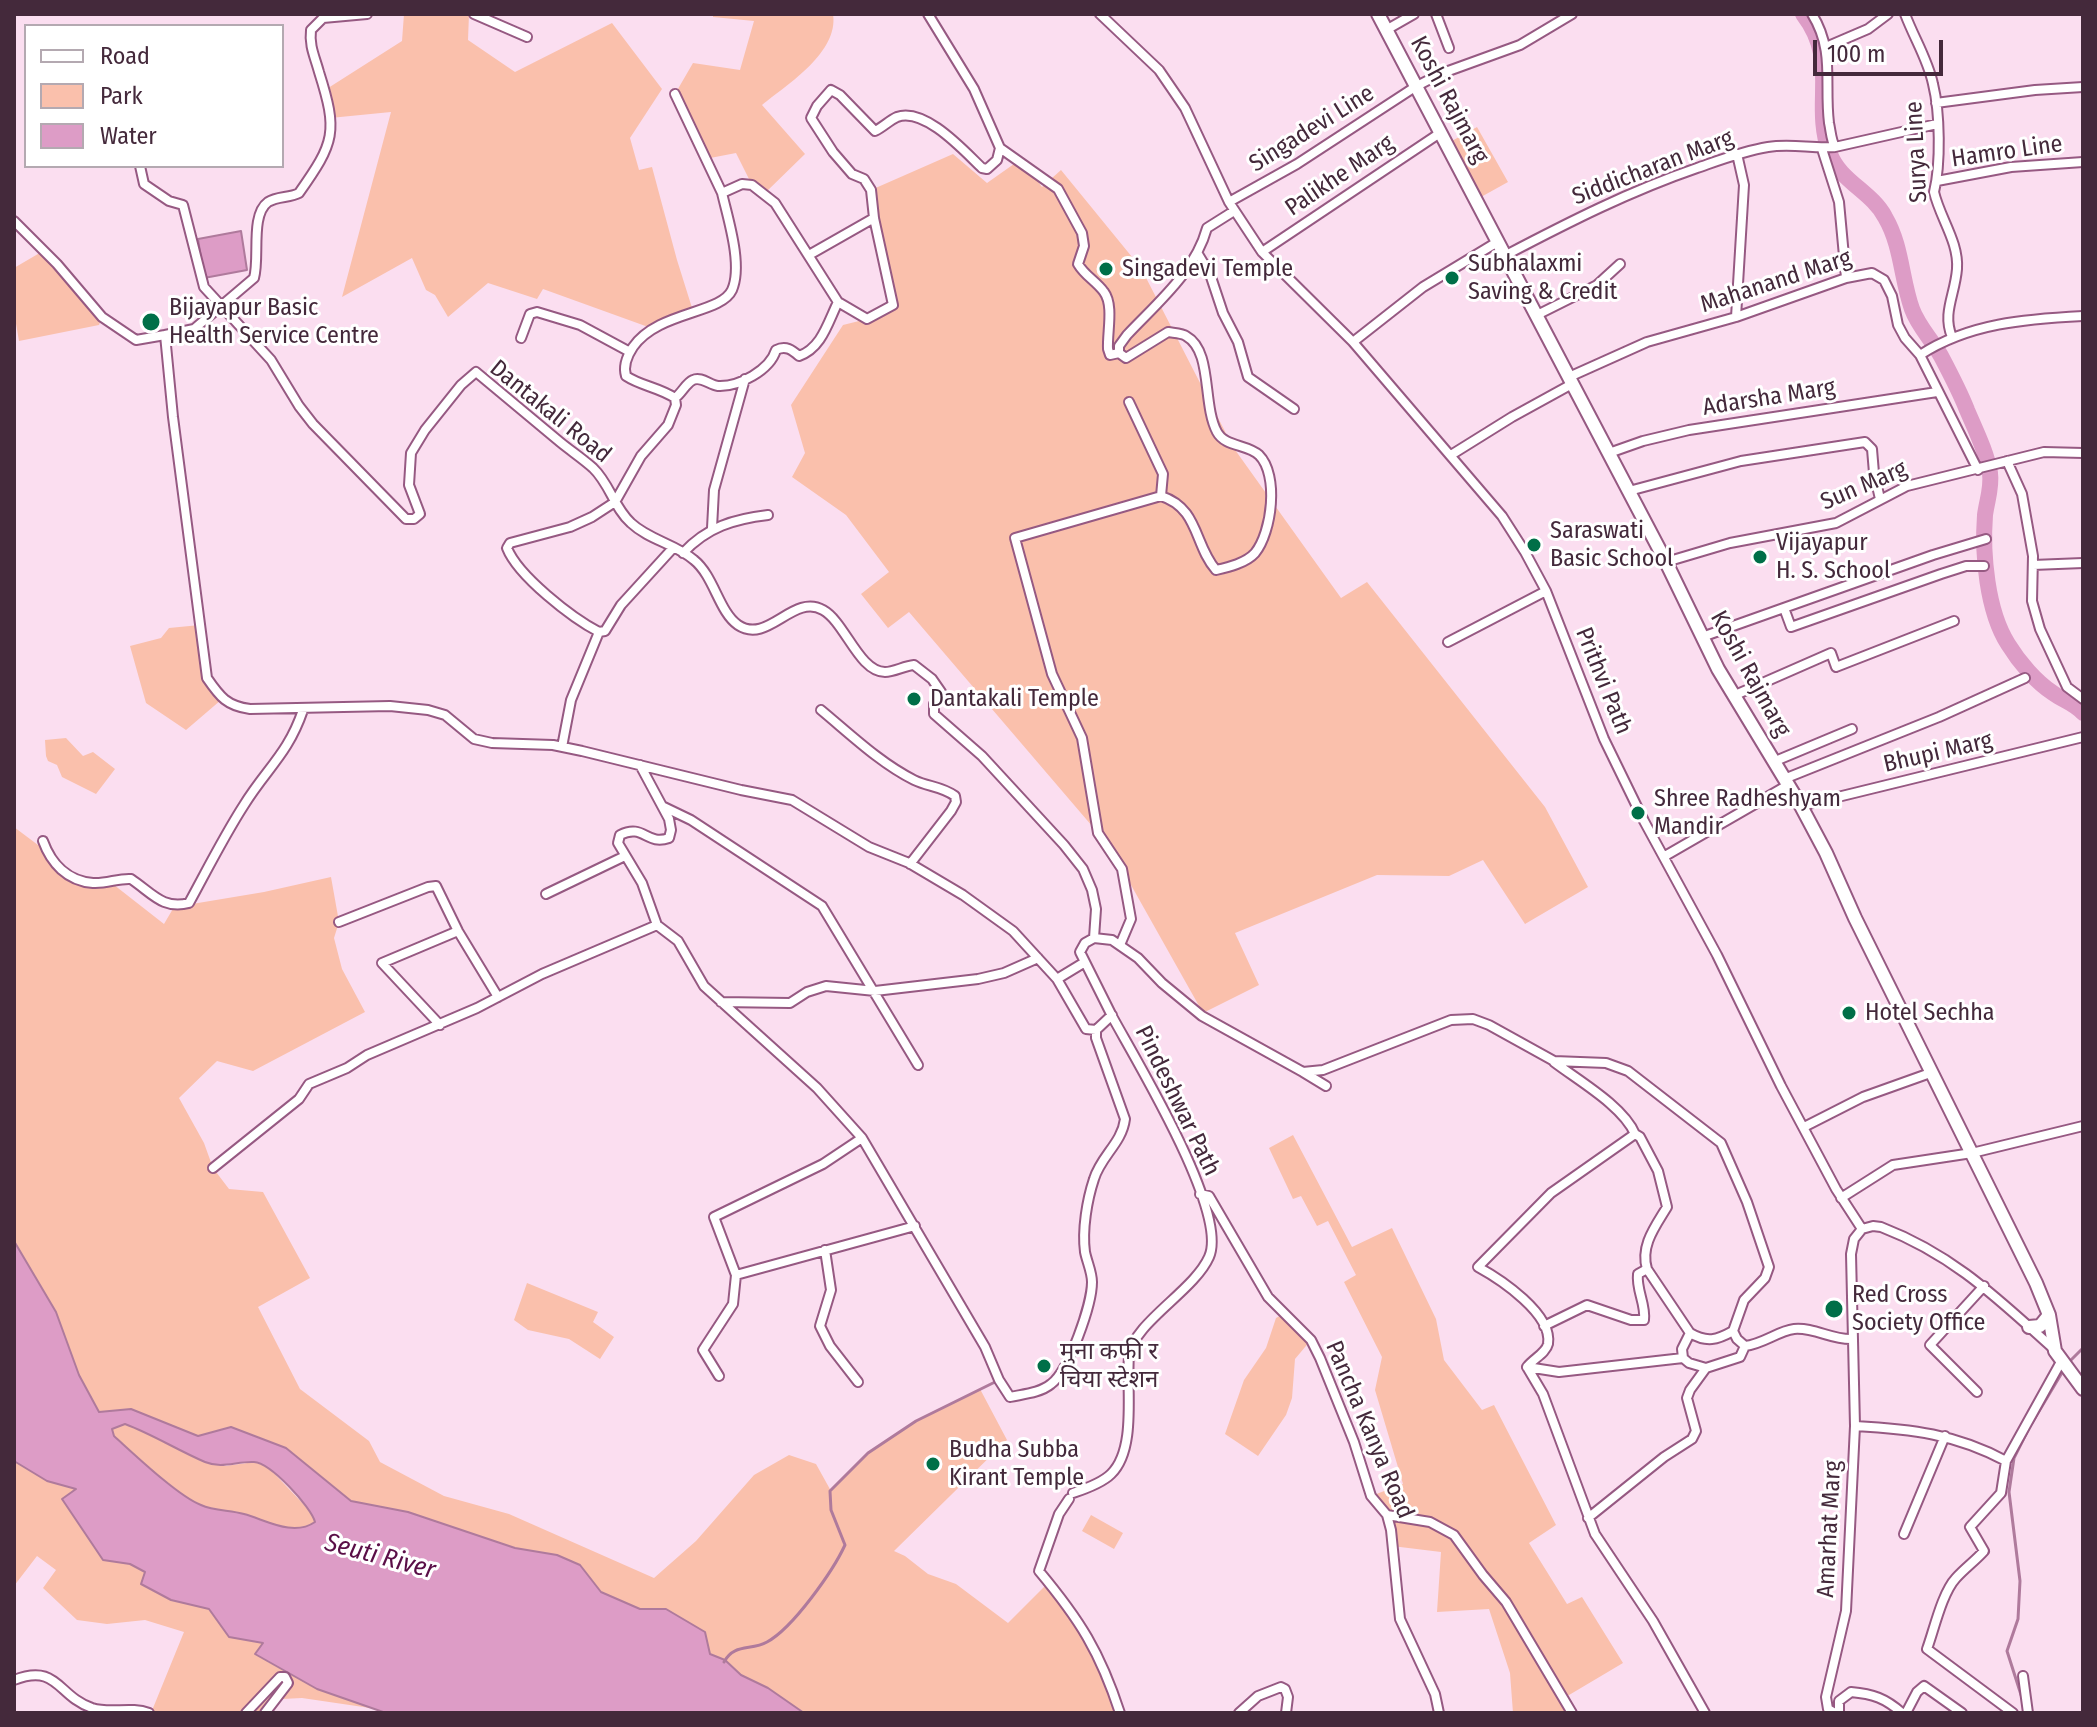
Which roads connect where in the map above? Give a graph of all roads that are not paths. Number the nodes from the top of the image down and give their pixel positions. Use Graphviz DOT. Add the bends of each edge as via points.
graph roads {
  1 [pos="367,14"];
  2 [pos="474,14"];
  3 [pos="928,14"];
  4 [pos="1100,14"];
  5 [pos="1378,14"];
  6 [pos="1414,14"];
  7 [pos="1436,14"];
  8 [pos="1572,14"];
  9 [pos="1812,14"];
  10 [pos="1888,14"];
  11 [pos="1905,14"];
  12 [pos="1386,30"];
  13 [pos="527,37"];
  14 [pos="1826,47"];
  15 [pos="1449,48"];
  16 [pos="1415,87"];
  17 [pos="2083,87"];
  18 [pos="675,94"];
  19 [pos="1936,103"];
  20 [pos="1937,124"];
  21 [pos="1440,133"];
  22 [pos="1000,148"];
  23 [pos="1829,148"];
  24 [pos="1737,154"];
  25 [pos="2083,162"];
  26 [pos="140,168"];
  27 [pos="1937,181"];
  28 [pos="722,193"];
  29 [pos="1229,202"];
  30 [pos="1234,211"];
  31 [pos="874,218"];
  32 [pos="14,221"];
  33 [pos="1500,241"];
  34 [pos="1262,252"];
  35 [pos="1198,254"];
  36 [pos="809,255"];
  37 [pos="1506,255"];
  38 [pos="1620,264"];
  39 [pos="1846,278"];
  40 [pos="838,302"];
  41 [pos="220,308"];
  42 [pos="1537,315"];
  43 [pos="2083,316"];
  44 [pos="1736,317"];
  45 [pos="165,335"];
  46 [pos="1952,337"];
  47 [pos="521,338"];
  48 [pos="1353,342"];
  49 [pos="630,352"];
  50 [pos="1119,353"];
  51 [pos="1920,355"];
  52 [pos="745,379"];
  53 [pos="1570,380"];
  54 [pos="1937,392"];
  55 [pos="675,398"];
  56 [pos="1129,402"];
  57 [pos="1294,409"];
  58 [pos="1609,453"];
  59 [pos="2083,453"];
  60 [pos="1451,455"];
  61 [pos="2003,462"];
  62 [pos="1980,469"];
  63 [pos="1629,491"];
  64 [pos="1161,496"];
  65 [pos="1880,499"];
  66 [pos="615,502"];
  67 [pos="768,515"];
  68 [pos="712,528"];
  69 [pos="1986,539"];
  70 [pos="673,548"];
  71 [pos="683,553"];
  72 [pos="1666,562"];
  73 [pos="2083,563"];
  74 [pos="2033,565"];
  75 [pos="1984,566"];
  76 [pos="1546,591"];
  77 [pos="1784,608"];
  78 [pos="1954,621"];
  79 [pos="599,632"];
  80 [pos="1702,637"];
  81 [pos="1448,642"];
  82 [pos="2025,678"];
  83 [pos="1733,696"];
  84 [pos="2083,699"];
  85 [pos="303,710"];
  86 [pos="821,710"];
  87 [pos="1852,729"];
  88 [pos="2083,737"];
  89 [pos="562,747"];
  90 [pos="1773,762"];
  91 [pos="640,765"];
  92 [pos="1786,782"];
  93 [pos="1801,806"];
  94 [pos="664,807"];
  95 [pos="43,841"];
  96 [pos="625,856"];
  97 [pos="1665,856"];
  98 [pos="910,864"];
  99 [pos="546,894"];
  100 [pos="339,922"];
  101 [pos="657,925"];
  102 [pos="458,931"];
  103 [pos="1094,938"];
  104 [pos="1120,945"];
  105 [pos="1038,958"];
  106 [pos="1085,962"];
  107 [pos="1057,979"];
  108 [pos="875,991"];
  109 [pos="498,997"];
  110 [pos="721,1002"];
  111 [pos="1112,1015"];
  112 [pos="440,1025"];
  113 [pos="1096,1030"];
  114 [pos="1554,1061"];
  115 [pos="918,1065"];
  116 [pos="1303,1072"];
  117 [pos="1933,1072"];
  118 [pos="1326,1086"];
  119 [pos="2083,1126"];
  120 [pos="1804,1127"];
  121 [pos="1635,1134"];
  122 [pos="862,1138"];
  123 [pos="1972,1153"];
  124 [pos="213,1168"];
  125 [pos="1200,1194"];
  126 [pos="1841,1198"];
  127 [pos="915,1226"];
  128 [pos="1862,1229"];
  129 [pos="825,1250"];
  130 [pos="1647,1269"];
  131 [pos="736,1275"];
  132 [pos="1984,1286"];
  133 [pos="2049,1315"];
  134 [pos="1544,1326"];
  135 [pos="2029,1327"];
  136 [pos="1733,1331"];
  137 [pos="1690,1333"];
  138 [pos="1852,1339"];
  139 [pos="1745,1346"];
  140 [pos="1683,1358"];
  141 [pos="2063,1361"];
  142 [pos="1527,1367"];
  143 [pos="1706,1368"];
  144 [pos="719,1376"];
  145 [pos="858,1382"];
  146 [pos="2083,1389"];
  147 [pos="1977,1392"];
  148 [pos="1855,1426"];
  149 [pos="1945,1436"];
  150 [pos="2006,1461"];
  151 [pos="1387,1515"];
  152 [pos="1588,1518"];
  153 [pos="1904,1534"];
  154 [pos="2023,1676"];
  155 [pos="14,1680"];
  156 [pos="149,1713"];
  157 [pos="246,1713"];
  158 [pos="265,1713"];
  159 [pos="1120,1713"];
  160 [pos="1239,1713"];
  161 [pos="1286,1713"];
  162 [pos="1439,1713"];
  163 [pos="1572,1713"];
  164 [pos="1705,1713"];
  165 [pos="1837,1713"];
  166 [pos="1904,1713"];
  167 [pos="1962,1713"];
  168 [pos="2013,1713"];
  169 [pos="2028,1713"];
  1 -- 41 [label="street" via="323,18 311,30 309,43 325,90 332,137 299,193 269,202 261,211 254,278"];
  2 -- 13 [label="street"];
  3 -- 22 [label="street" via="974,89"];
  4 -- 29 [label="street, Prithvi Path" via="1159,70 1185,108"];
  5 -- 12 [label="main road, Koshi Rajmarg"];
  6 -- 12 [label="street"];
  7 -- 15 [label="street"];
  8 -- 16 [label="street, Singadevi Line" via="1520,45"];
  9 -- 14 [label="street"];
  10 -- 14 [label="street"];
  11 -- 19 [label="street, Surya Line"];
  12 -- 16 [label="main road, Koshi Rajmarg"];
  14 -- 23 [label="street"];
  16 -- 21 [label="main road, Koshi Rajmarg"];
  16 -- 29 [label="street, Singadevi Line"];
  17 -- 19 [label="street"];
  18 -- 28 [label="street"];
  19 -- 20 [label="street, Surya Line"];
  20 -- 23 [label="street, Siddicharan Marg"];
  20 -- 27 [label="street, Surya Line"];
  21 -- 33 [label="main road, Koshi Rajmarg"];
  21 -- 34 [label="street, Palikhe Marg"];
  22 -- 31 [label="street" via="997,160 982,168 920,116 899,116 875,131 831,90 811,118 833,152 871,190"];
  22 -- 50 [label="street" via="1058,189 1082,233 1078,264 1105,293 1110,355"];
  23 -- 24 [label="street, Siddicharan Marg" via="1801,144"];
  23 -- 39 [label="street"];
  24 -- 37 [label="street, Siddicharan Marg" via="1599,207"];
  24 -- 44 [label="street" via="1744,185"];
  25 -- 27 [label="street, Hamro Line" via="2011,167"];
  26 -- 41 [label="street" via="144,184 183,205 204,287"];
  27 -- 46 [label="street, Surya Line" via="1937,204 1957,254 1946,321"];
  28 -- 36 [label="street" via="752,185 785,214"];
  28 -- 49 [label="street" via="737,272 731,293 720,304 651,328"];
  29 -- 30 [label="street, Prithvi Path"];
  30 -- 34 [label="street, Prithvi Path"];
  30 -- 35 [label="street" via="1207,228"];
  31 -- 36 [label="street"];
  31 -- 40 [label="street" via="893,305 867,319"];
  32 -- 45 [label="street" via="102,317 136,340"];
  33 -- 37 [label="main road, Koshi Rajmarg"];
  33 -- 48 [label="street" via="1423,287"];
  34 -- 48 [label="street, Prithvi Path"];
  35 -- 50 [label="street" via="1127,335"];
  35 -- 57 [label="street" via="1248,377"];
  36 -- 40 [label="street"];
  37 -- 42 [label="main road, Koshi Rajmarg"];
  38 -- 42 [label="street" via="1597,285"];
  39 -- 44 [label="street, Mahanand Marg"];
  39 -- 51 [label="street, Mahanand Marg" via="1872,273 1884,280 1898,325"];
  40 -- 52 [label="street" via="818,344 808,353 776,350 765,370"];
  41 -- 45 [label="street" via="194,329"];
  41 -- 66 [label="street, Dantakali Road" via="271,360 313,424 406,519 420,514 409,485 411,453 476,372 594,469"];
  42 -- 53 [label="main road, Koshi Rajmarg"];
  43 -- 46 [label="street" via="1983,326"];
  44 -- 53 [label="street, Mahanand Marg" via="1647,342"];
  45 -- 85 [label="street" via="207,678 221,700 233,707"];
  46 -- 51 [label="street"];
  47 -- 49 [label="street" via="530,314 537,312 580,325"];
  48 -- 60 [label="street, Prithvi Path"];
  49 -- 55 [label="street" via="626,376"];
  50 -- 64 [label="street" via="1126,358 1168,332 1186,335 1202,354 1207,404 1218,435 1246,447 1268,468 1264,539 1253,556 1216,570 1177,501"];
  51 -- 54 [label="street, Mahanand Marg"];
  52 -- 55 [label="street" via="718,386 697,378"];
  52 -- 68 [label="street" via="714,490"];
  53 -- 58 [label="main road, Koshi Rajmarg"];
  53 -- 60 [label="street, Mahanand Marg"];
  54 -- 58 [label="street, Adarsha Marg" via="1689,430"];
  54 -- 62 [label="street, Mahanand Marg"];
  55 -- 66 [label="street" via="668,425 641,456"];
  56 -- 64 [label="street" via="1163,474"];
  58 -- 63 [label="main road, Koshi Rajmarg"];
  59 -- 61 [label="street" via="2044,452"];
  60 -- 76 [label="street, Prithvi Path" via="1502,516"];
  61 -- 62 [label="street, Sun Marg"];
  61 -- 74 [label="street" via="2022,494"];
  62 -- 65 [label="street, Sun Marg" via="1907,486"];
  63 -- 65 [label="street" via="1741,461 1865,442 1872,449"];
  63 -- 72 [label="main road, Koshi Rajmarg"];
  64 -- 104 [label="street" via="1015,538 1052,674 1082,738 1098,833 1122,869 1131,919"];
  65 -- 72 [label="street, Sun Marg" via="1836,523 1730,543"];
  66 -- 70 [label="street, Dantakali Road" via="631,523"];
  66 -- 79 [label="street" via="570,527 507,548 538,588"];
  67 -- 68 [label="street"];
  68 -- 71 [label="street"];
  69 -- 77 [label="street"];
  70 -- 71 [label="street, Dantakali Road"];
  70 -- 79 [label="street"];
  71 -- 103 [label="street, Dantakali Road" via="707,574 738,625 768,627 797,609 819,607 835,618 871,666 889,673 914,665 932,679 941,692 934,714 982,756 1083,869 1096,909"];
  72 -- 80 [label="main road, Koshi Rajmarg"];
  73 -- 74 [label="street"];
  74 -- 84 [label="street" via="2032,601 2040,629 2067,687"];
  75 -- 77 [label="street" via="1966,566 1791,627"];
  76 -- 81 [label="street"];
  76 -- 97 [label="street, Prithvi Path" via="1604,739"];
  77 -- 80 [label="street"];
  78 -- 83 [label="street" via="1836,667 1831,653"];
  79 -- 89 [label="street" via="571,700"];
  80 -- 83 [label="main road, Koshi Rajmarg"];
  82 -- 92 [label="street"];
  83 -- 90 [label="main road, Koshi Rajmarg"];
  85 -- 89 [label="street" via="428,710 445,715 474,739"];
  85 -- 95 [label="street" via="296,732 246,801 189,903 174,907 131,879 94,884 65,874"];
  86 -- 98 [label="street" via="893,767 955,796 951,811"];
  87 -- 90 [label="street"];
  88 -- 93 [label="street, Bhupi Marg"];
  89 -- 91 [label="street"];
  90 -- 92 [label="main road, Koshi Rajmarg"];
  91 -- 94 [label="street"];
  91 -- 98 [label="street" via="792,800 869,847"];
  92 -- 93 [label="main road, Koshi Rajmarg"];
  92 -- 97 [label="street"];
  93 -- 117 [label="main road, Koshi Rajmarg"];
  94 -- 96 [label="street" via="669,838 650,839 631,829 618,843"];
  94 -- 108 [label="street" via="822,906"];
  96 -- 99 [label="street"];
  96 -- 101 [label="street" via="642,883"];
  97 -- 120 [label="street, Prithvi Path"];
  98 -- 105 [label="street" via="1013,931"];
  100 -- 102 [label="street" via="436,886"];
  101 -- 109 [label="street"];
  101 -- 110 [label="street" via="678,941 704,986"];
  102 -- 109 [label="street"];
  102 -- 112 [label="street" via="382,963"];
  103 -- 104 [label="street" via="1106,937"];
  103 -- 106 [label="street, Dantakali Road" via="1080,952"];
  104 -- 116 [label="street" via="1202,1016"];
  105 -- 107 [label="street"];
  105 -- 108 [label="street" via="978,979"];
  106 -- 107 [label="street"];
  106 -- 111 [label="street, Pindeshwar Path"];
  107 -- 113 [label="street" via="1086,1029"];
  108 -- 110 [label="street" via="826,986 790,1003"];
  108 -- 115 [label="street"];
  109 -- 112 [label="street"];
  110 -- 122 [label="street" via="817,1088"];
  111 -- 113 [label="street"];
  111 -- 125 [label="street, Pindeshwar Path" via="1157,1096"];
  112 -- 124 [label="street" via="309,1084 299,1099"];
  113 -- 127 [label="street" via="1123,1108 1124,1130 1094,1177 1084,1230 1091,1292 1081,1329 1050,1386 1010,1397"];
  114 -- 116 [label="street" via="1473,1019 1451,1020 1323,1070"];
  114 -- 121 [label="street" via="1630,1123"];
  114 -- 136 [label="street" via="1606,1063 1628,1071 1721,1143 1769,1267 1744,1300"];
  116 -- 118 [label="street"];
  117 -- 120 [label="street" via="1863,1097"];
  117 -- 123 [label="main road, Koshi Rajmarg"];
  119 -- 123 [label="street"];
  120 -- 126 [label="street, Prithvi Path"];
  121 -- 130 [label="street" via="1658,1171 1667,1207 1643,1256"];
  121 -- 134 [label="street" via="1551,1193 1478,1267 1520,1296"];
  122 -- 127 [label="street"];
  122 -- 131 [label="street" via="823,1164 714,1217"];
  123 -- 126 [label="street" via="1893,1165"];
  123 -- 133 [label="main road, Koshi Rajmarg"];
  125 -- 151 [label="street, Pancha Kanya Road" via="1209,1196 1225,1220 1268,1297 1311,1340 1371,1496"];
  125 -- 159 [label="street, Pindeshwar Path" via="1211,1226 1210,1256 1138,1334 1129,1354 1129,1421 1120,1460 1108,1477 1071,1496 1039,1571 1083,1627 1110,1679"];
  126 -- 128 [label="street, Prithvi Path"];
  127 -- 129 [label="street"];
  128 -- 132 [label="street" via="1873,1226 1902,1235 1952,1261"];
  128 -- 138 [label="street, Amarhat Marg" via="1851,1254"];
  129 -- 131 [label="street"];
  129 -- 145 [label="street" via="831,1290 820,1326"];
  130 -- 134 [label="street" via="1638,1274 1636,1285 1644,1320 1587,1305"];
  130 -- 137 [label="street"];
  131 -- 144 [label="street" via="733,1304 703,1350"];
  132 -- 135 [label="street"];
  132 -- 147 [label="street" via="1930,1345"];
  133 -- 135 [label="main road" via="2040,1326"];
  133 -- 141 [label="main road, Koshi Rajmarg"];
  134 -- 142 [label="street" via="1545,1350"];
  135 -- 141 [label="street"];
  136 -- 137 [label="street" via="1701,1340"];
  136 -- 139 [label="street"];
  137 -- 140 [label="street"];
  138 -- 139 [label="street" via="1793,1329"];
  138 -- 148 [label="street, Amarhat Marg"];
  139 -- 143 [label="street" via="1740,1357"];
  140 -- 142 [label="street" via="1559,1372"];
  140 -- 143 [label="street"];
  141 -- 146 [label="main road, Koshi Rajmarg"];
  141 -- 150 [label="street"];
  142 -- 152 [label="street" via="1543,1394"];
  143 -- 152 [label="street" via="1687,1398 1696,1431 1692,1439"];
  148 -- 149 [label="street"];
  148 -- 165 [label="street, Amarhat Marg" via="1846,1611 1826,1697 1828,1709"];
  149 -- 150 [label="street"];
  149 -- 153 [label="street"];
  150 -- 168 [label="street" via="2001,1493 1970,1527 1984,1551 1948,1590 1927,1649"];
  151 -- 162 [label="street, Pancha Kanya Road" via="1400,1619"];
  151 -- 163 [label="street" via="1430,1522 1454,1535 1506,1602"];
  152 -- 164 [label="street"];
  154 -- 169 [label="street"];
  155 -- 156 [label="street" via="45,1675 88,1706"];
  157 -- 158 [label="street" via="285,1677 288,1683"];
  160 -- 161 [label="street" via="1258,1696 1281,1687 1288,1697"];
  165 -- 166 [label="street" via="1839,1701 1851,1692 1872,1694"];
  166 -- 167 [label="street" via="1924,1686"];
}
